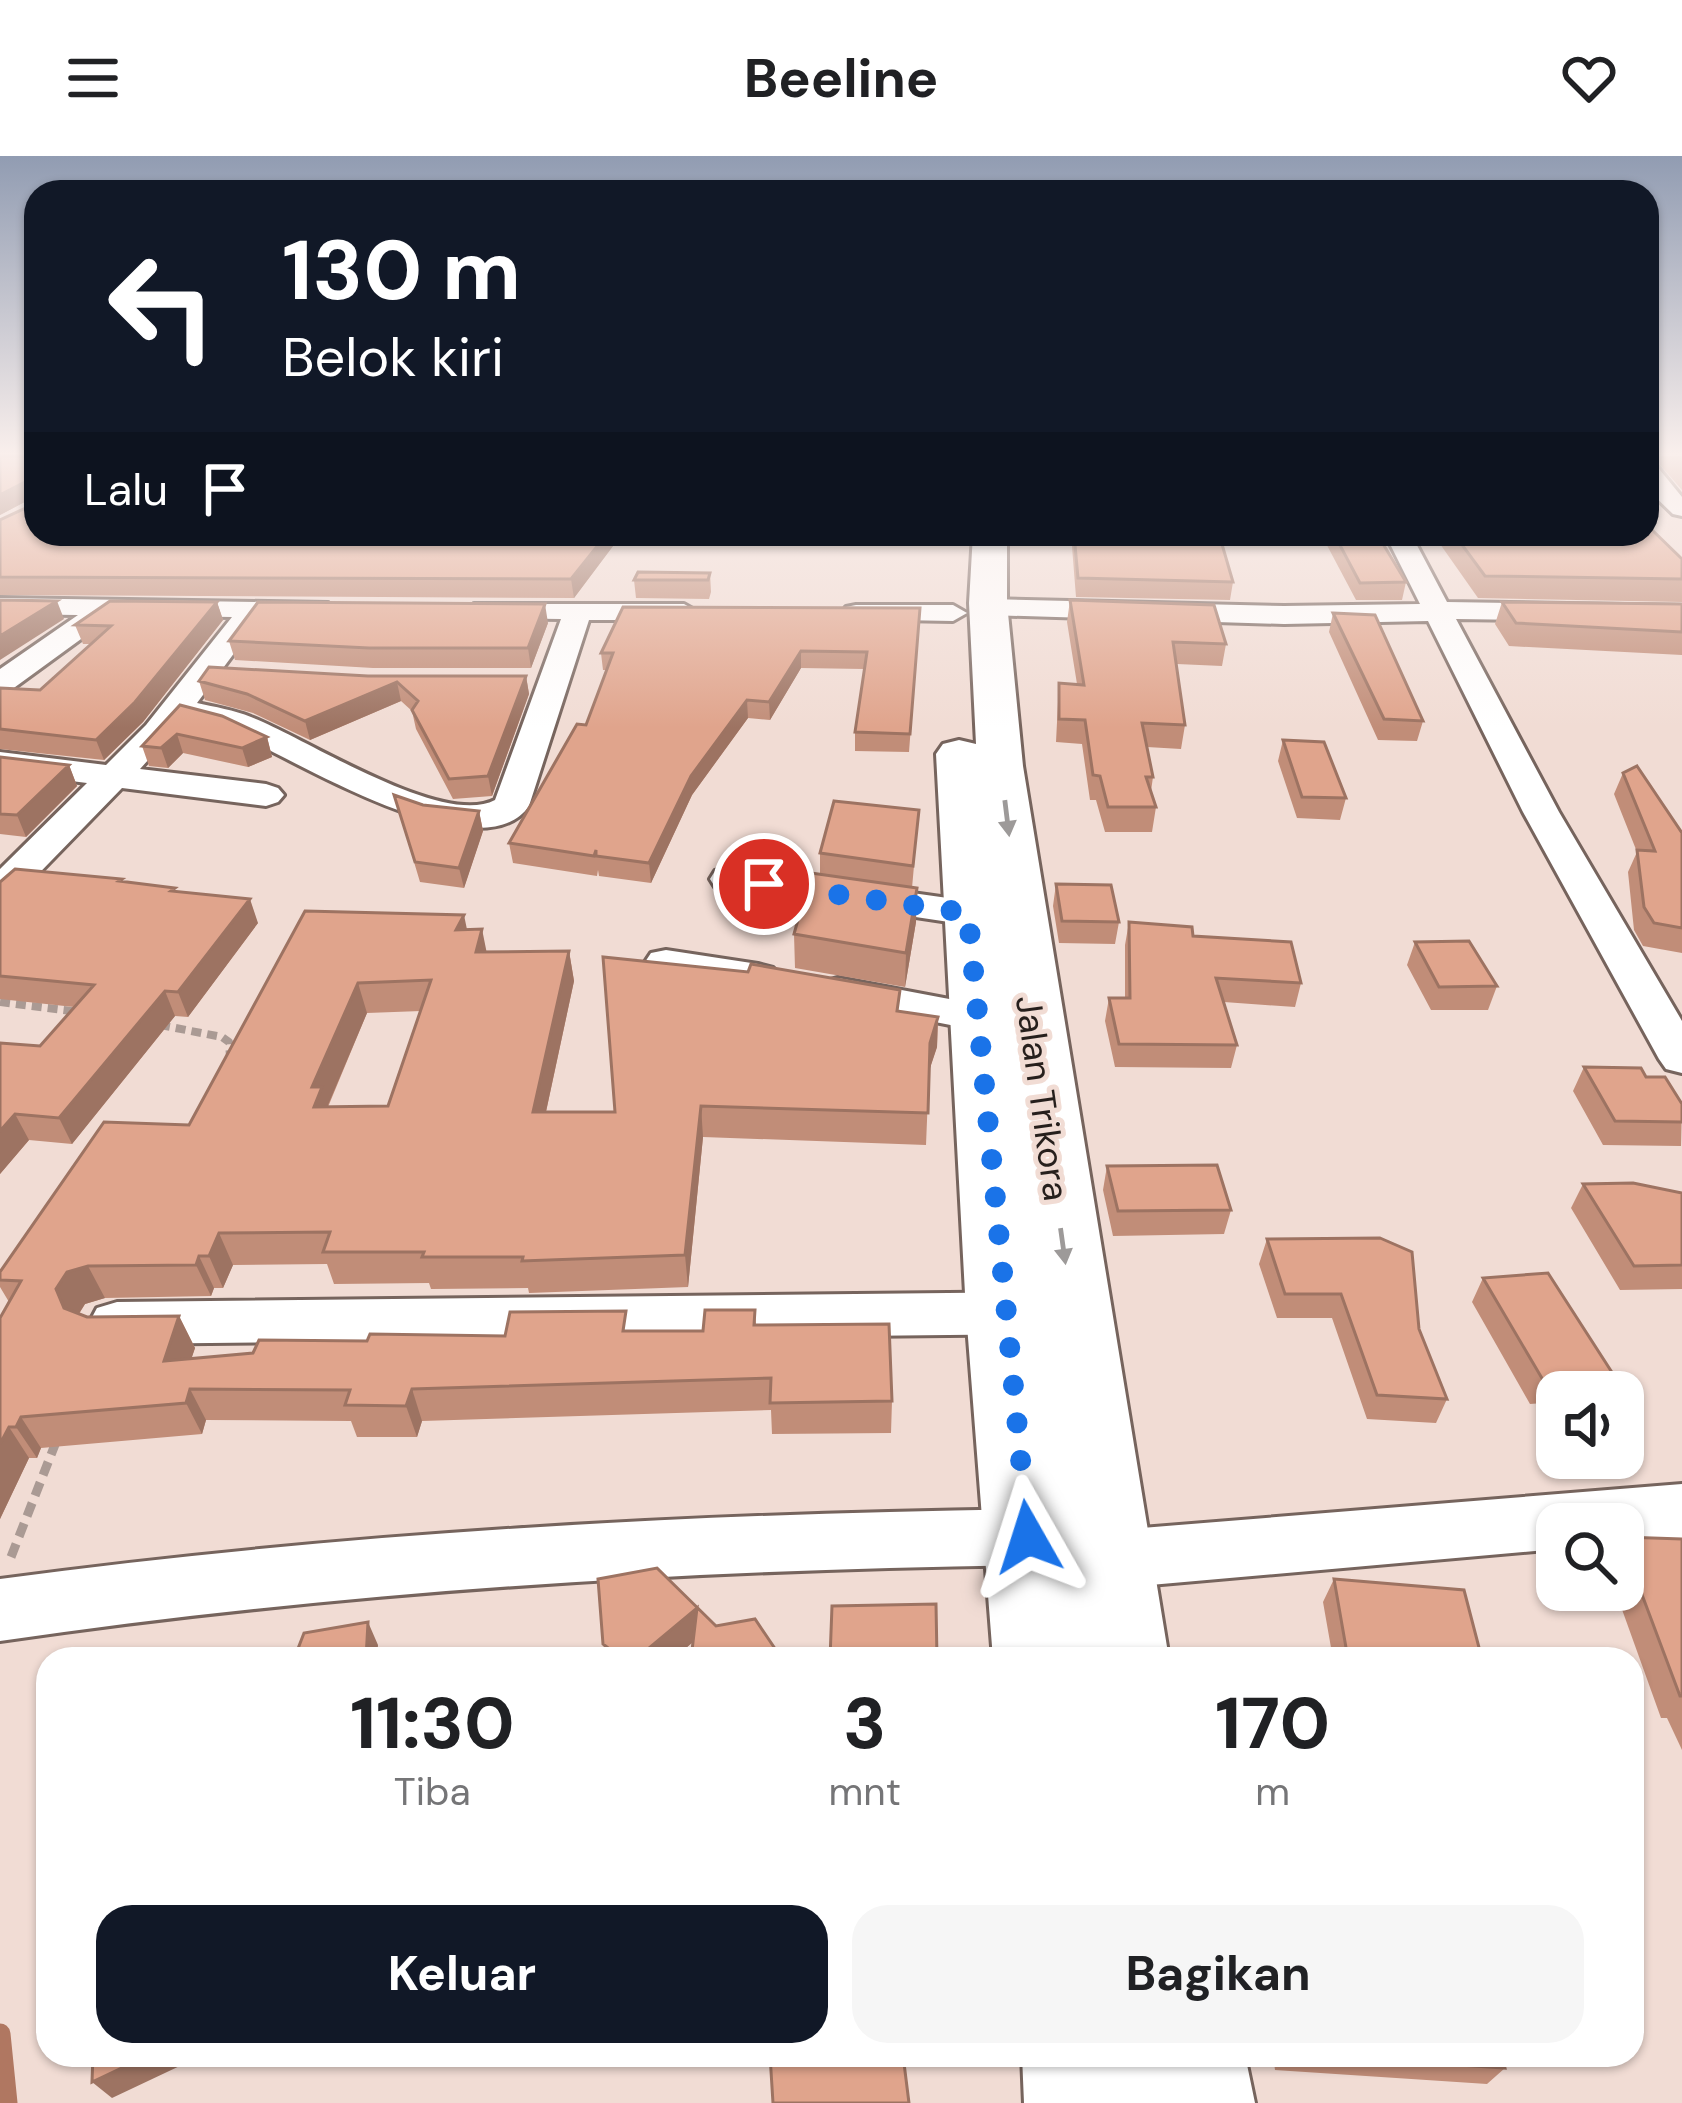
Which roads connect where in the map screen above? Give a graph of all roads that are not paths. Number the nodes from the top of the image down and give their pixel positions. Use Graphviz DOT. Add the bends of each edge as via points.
graph roads {
  1 [pos="961,547"];
  2 [pos="988,547"];
  3 [pos="1405,547"];
  4 [pos="0,607"];
  5 [pos="253,608"];
  6 [pos="106,609"];
  7 [pos="342,609"];
  8 [pos="454,610"];
  9 [pos="971,610"];
  10 [pos="578,611"];
  11 [pos="1440,611"];
  12 [pos="720,612"];
  13 [pos="828,613"];
  14 [pos="1682,614"];
  15 [pos="0,683"];
  16 [pos="177,707"];
  17 [pos="0,762"];
  18 [pos="118,774"];
  19 [pos="266,795"];
  20 [pos="729,880"];
  21 [pos="0,891"];
  22 [pos="968,913"];
  23 [pos="666,962"];
  24 [pos="981,1018"];
  25 [pos="1682,1059"];
  26 [pos="1004,1312"];
  27 [pos="1072,1314"];
  28 [pos="106,1323"];
  29 [pos="1682,1511"];
  30 [pos="1028,1537"];
  31 [pos="1105,1560"];
  32 [pos="4,1588"];
  33 [pos="1039,1647"];
  34 [pos="1120,1647"];
  35 [pos="1079,2067"];
  36 [pos="1190,2067"];
  37 [pos="1083,2103"];
  38 [pos="1196,2103"];
  1 -- 9 [label="main road, Jalan Trikora"];
  2 -- 9 [label="main road, Jalan Trikora"];
  3 -- 11 [label="street"];
  4 -- 6 [label="street"];
  5 -- 6 [label="street"];
  5 -- 7 [label="street"];
  5 -- 16 [label="street" via="219,673"];
  6 -- 15 [label="street"];
  8 -- 10 [label="street"];
  9 -- 11 [label="street"];
  9 -- 13 [label="street"];
  9 -- 22 [label="main road, Jalan Trikora"];
  9 -- 27 [label="main road, Jalan Trikora, one-way" via="1000,766"];
  10 -- 12 [label="street"];
  10 -- 16 [label="street" via="541,681 511,806 493,819 438,812 240,724"];
  11 -- 14 [label="street"];
  11 -- 25 [label="street" via="1541,812"];
  16 -- 18 [label="street"];
  17 -- 18 [label="street"];
  18 -- 19 [label="street"];
  18 -- 21 [label="street"];
  20 -- 22 [label="street"];
  22 -- 24 [label="main road, Jalan Trikora"];
  23 -- 24 [label="street"];
  24 -- 26 [label="main road, Jalan Trikora"];
  26 -- 27 [label="street"];
  26 -- 28 [label="street"];
  26 -- 30 [label="main road, Jalan Trikora"];
  27 -- 31 [label="main road, Jalan Trikora"];
  29 -- 31 [label="street"];
  30 -- 32 [label="street" via="797,1539"];
  30 -- 33 [label="main road, Jalan Trikora"];
  31 -- 34 [label="main road, Jalan Trikora"];
  35 -- 37 [label="main road"];
  36 -- 38 [label="main road"];
}
